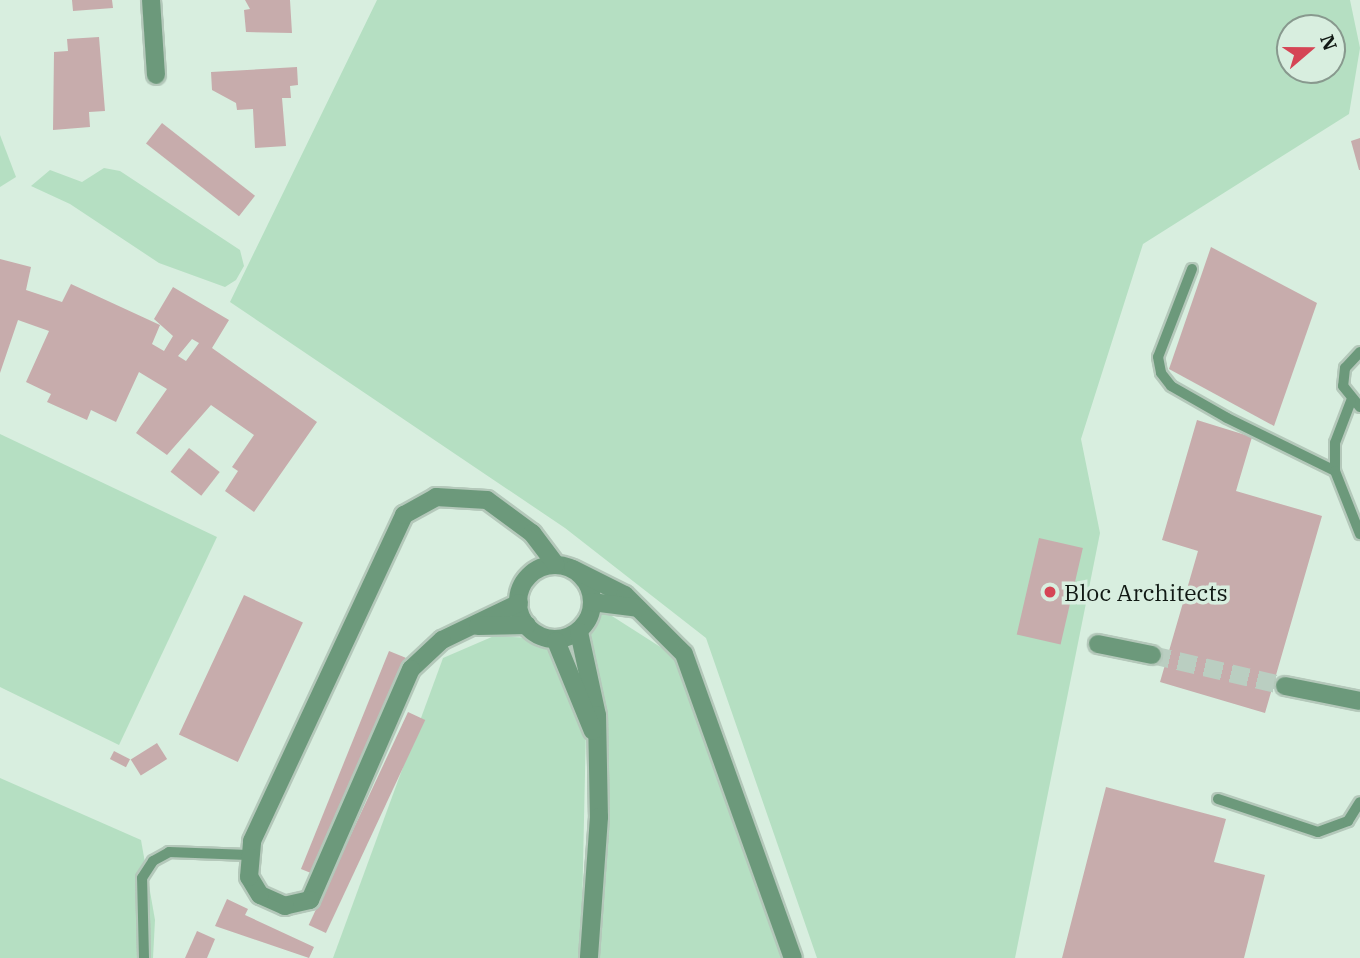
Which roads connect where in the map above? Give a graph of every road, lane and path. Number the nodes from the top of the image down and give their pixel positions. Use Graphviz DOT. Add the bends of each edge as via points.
graph roads {
  1 [pos="151,0"];
  2 [pos="156,75"];
  3 [pos="1192,269"];
  4 [pos="1360,352"];
  5 [pos="1355,404"];
  6 [pos="1335,471"];
  7 [pos="1360,534"];
  8 [pos="555,564"];
  9 [pos="573,569"];
  10 [pos="592,602"];
  11 [pos="519,603"];
  12 [pos="638,608"];
  13 [pos="527,625"];
  14 [pos="471,626"];
  15 [pos="579,632"];
  16 [pos="556,641"];
  17 [pos="1098,644"];
  18 [pos="1152,655"];
  19 [pos="1285,686"];
  20 [pos="1360,701"];
  21 [pos="595,738"];
  22 [pos="1218,799"];
  23 [pos="1360,802"];
  24 [pos="248,855"];
  25 [pos="144,958"];
  26 [pos="589,958"];
  27 [pos="793,958"];
  1 -- 2 [label="street"];
  3 -- 6 [label="lane" via="1158,357 1161,373 1171,386 1227,418"];
  4 -- 5 [label="lane" via="1345,368"];
  5 -- 6 [label="lane" via="1335,443"];
  6 -- 7 [label="lane"];
  8 -- 9 [label="street"];
  8 -- 11 [label="street" via="526,576"];
  8 -- 24 [label="street" via="532,533 487,500 436,497 404,514"];
  9 -- 10 [label="street"];
  9 -- 12 [label="street" via="612,585"];
  10 -- 12 [label="street"];
  10 -- 15 [label="street"];
  11 -- 13 [label="street"];
  11 -- 14 [label="street"];
  12 -- 27 [label="street" via="684,654"];
  13 -- 14 [label="street"];
  13 -- 16 [label="street"];
  14 -- 24 [label="street" via="442,640 411,668 319,886 303,905 270,901 253,887"];
  15 -- 16 [label="street"];
  15 -- 21 [label="street" via="594,695"];
  16 -- 21 [label="street"];
  17 -- 18 [label="street"];
  19 -- 20 [label="street"];
  21 -- 26 [label="street" via="599,817"];
  22 -- 23 [label="lane" via="1318,832 1348,821"];
  24 -- 25 [label="lane" via="169,852 153,861 142,878"];
}
